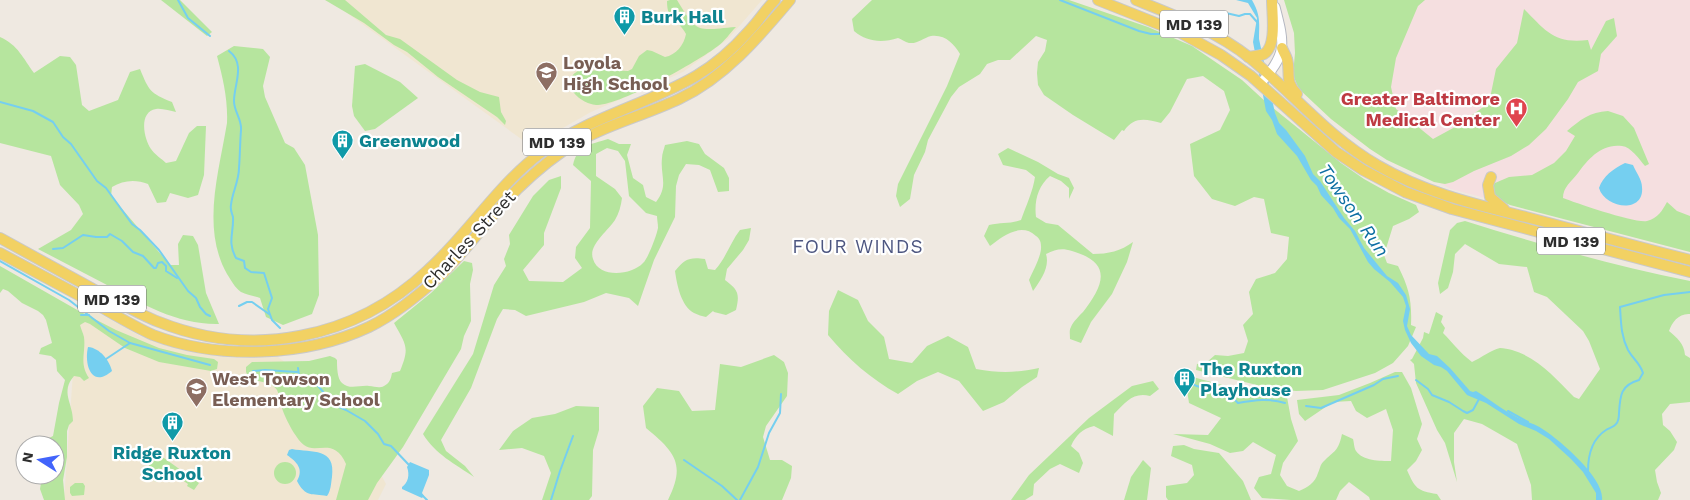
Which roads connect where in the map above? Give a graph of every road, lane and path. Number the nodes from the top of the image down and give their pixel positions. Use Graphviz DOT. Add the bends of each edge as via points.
graph roads {
  1 [pos="775,0"];
  2 [pos="785,0"];
  3 [pos="790,0"];
  4 [pos="1098,0"];
  5 [pos="1136,0"];
  6 [pos="1273,0"];
  7 [pos="780,12"];
  8 [pos="1282,48"];
  9 [pos="1248,57"];
  10 [pos="1268,75"];
  11 [pos="1260,84"];
  12 [pos="1304,108"];
  13 [pos="1491,177"];
  14 [pos="1511,213"];
  15 [pos="0,238"];
  16 [pos="0,253"];
  17 [pos="1690,260"];
  18 [pos="1690,272"];
  1 -- 15 [label="main road, Charles Street / MD 139" via="728,53 696,76 605,116 542,152 512,178 428,271 367,315 331,329 272,340 226,339 184,331 141,315"];
  2 -- 7 [label="main road"];
  3 -- 7 [label="main road, Charles Street / MD 139"];
  4 -- 11 [label="main road, MD 139" via="1194,39 1231,61"];
  5 -- 9 [label="main road, MD 139" via="1198,26"];
  6 -- 8 [label="main road" via="1281,29"];
  6 -- 9 [label="main road" via="1270,45 1260,56"];
  7 -- 16 [label="main road, Charles Street / MD 139" via="729,66 710,80 681,98 562,151 525,180 439,276 370,326 332,341 291,349 237,352 170,340 139,328"];
  8 -- 10 [label="main road" via="1276,66"];
  8 -- 12 [label="main road" via="1288,60 1290,84"];
  9 -- 10 [label="main road, MD 139"];
  10 -- 11 [label="main road"];
  10 -- 12 [label="main road, MD 139"];
  11 -- 18 [label="main road, MD 139" via="1336,152 1405,192 1452,209"];
  12 -- 14 [label="main road, MD 139" via="1347,145 1402,179 1441,194"];
  13 -- 14 [label="main road" via="1488,185 1490,197"];
  14 -- 17 [label="main road, MD 139"];
}
